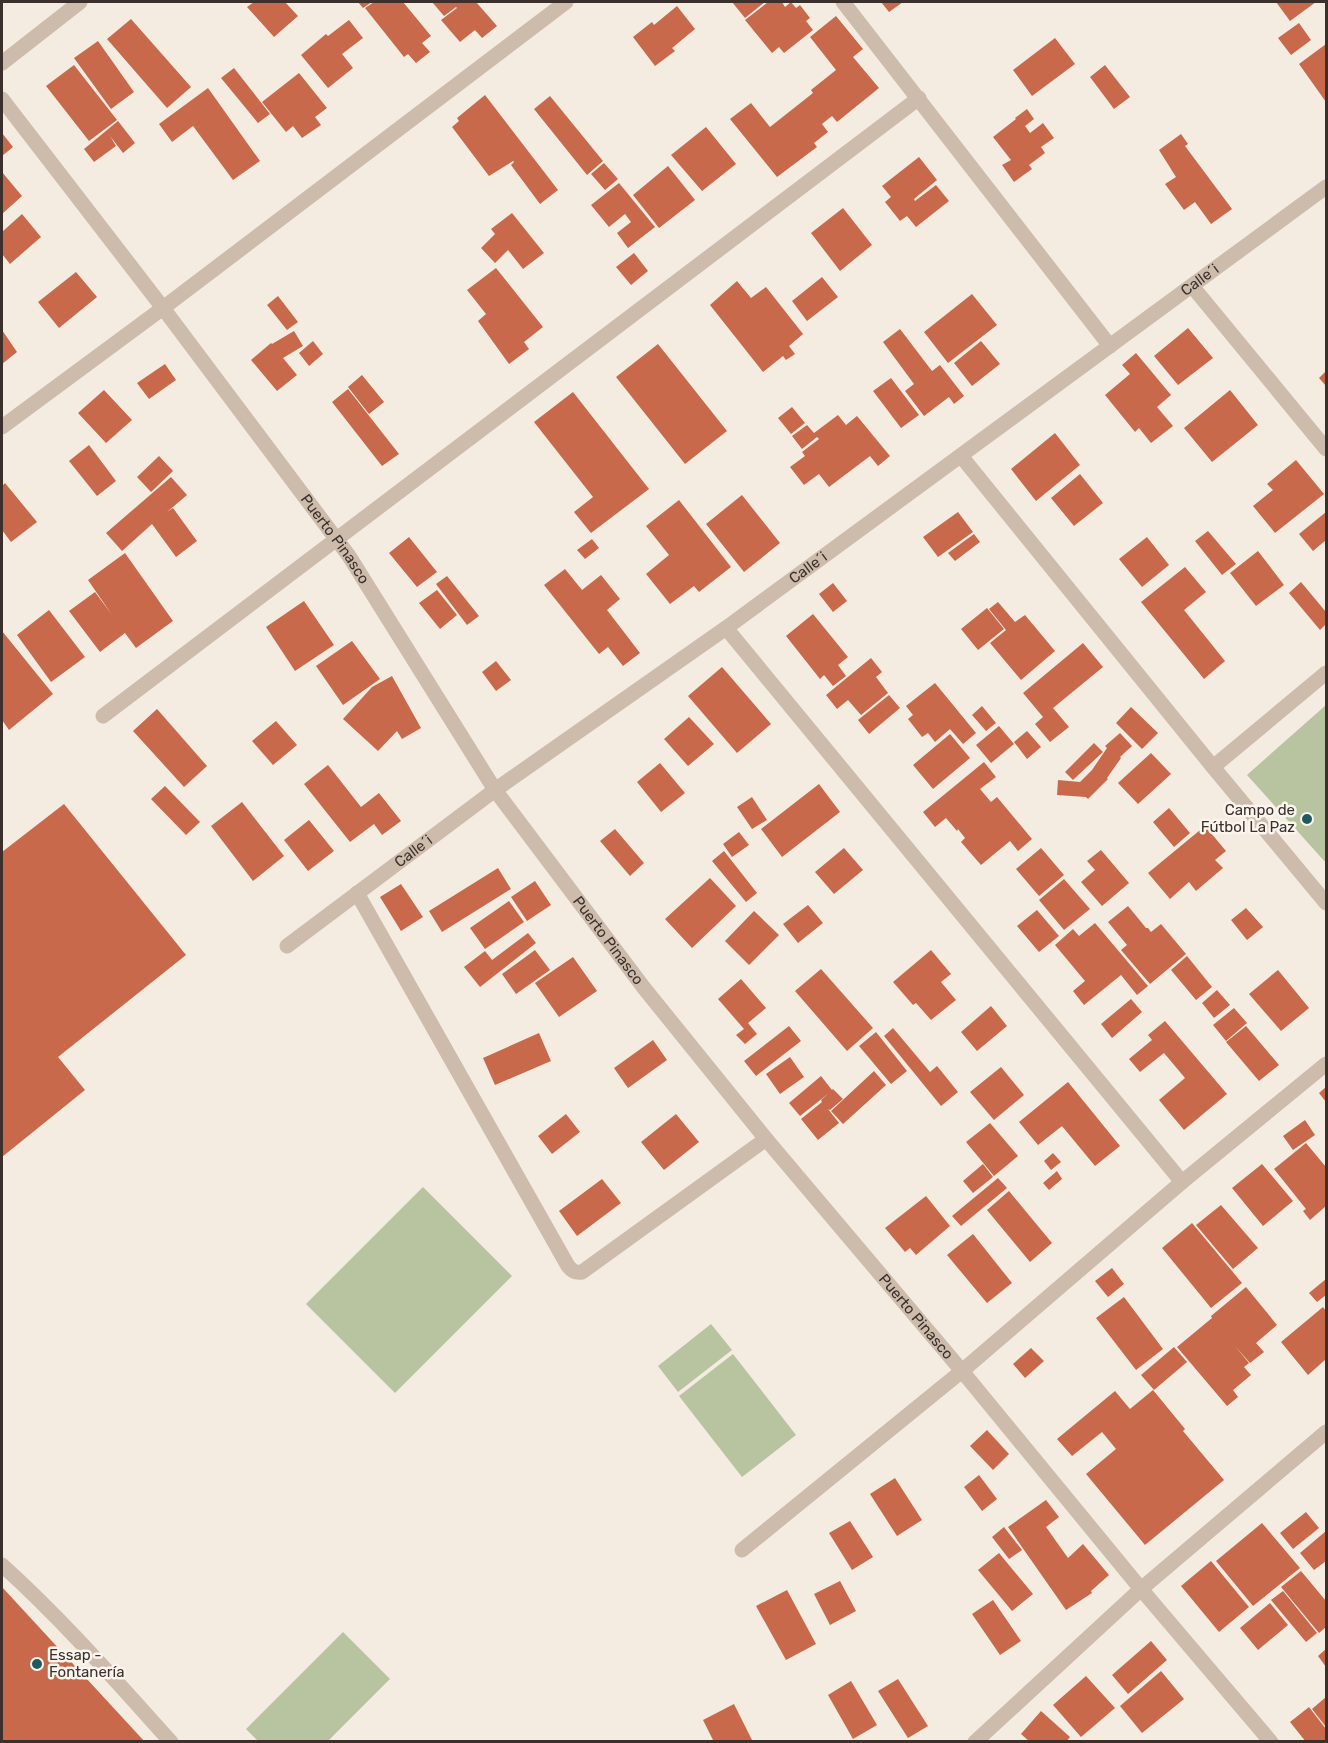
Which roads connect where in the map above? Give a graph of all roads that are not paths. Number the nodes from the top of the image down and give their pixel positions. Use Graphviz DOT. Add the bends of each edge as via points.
graph roads {
  1 [pos="80,2"];
  2 [pos="566,2"];
  3 [pos="843,2"];
  4 [pos="2,63"];
  5 [pos="919,98"];
  6 [pos="2,99"];
  7 [pos="1326,187"];
  8 [pos="1192,286"];
  9 [pos="163,308"];
  10 [pos="1110,346"];
  11 [pos="2,427"];
  12 [pos="1326,449"];
  13 [pos="961,456"];
  14 [pos="336,539"];
  15 [pos="726,628"];
  16 [pos="1326,673"];
  17 [pos="103,716"];
  18 [pos="1213,768"];
  19 [pos="495,790"];
  20 [pos="357,893"];
  21 [pos="1326,903"];
  22 [pos="287,946"];
  23 [pos="1326,1064"];
  24 [pos="766,1139"];
  25 [pos="1182,1182"];
  26 [pos="962,1371"];
  27 [pos="1326,1432"];
  28 [pos="742,1550"];
  29 [pos="2,1565"];
  30 [pos="1141,1589"];
  31 [pos="171,1742"];
  32 [pos="975,1742"];
  33 [pos="1271,1742"];
  1 -- 4 [label="street"];
  2 -- 9 [label="street"];
  3 -- 5 [label="street"];
  5 -- 10 [label="street"];
  5 -- 14 [label="street"];
  6 -- 9 [label="street, Puerto Pinasco"];
  7 -- 8 [label="street, Calle´i"];
  8 -- 10 [label="street, Calle´i"];
  8 -- 12 [label="street"];
  9 -- 11 [label="street"];
  9 -- 14 [label="street, Puerto Pinasco"];
  10 -- 13 [label="street, Calle´i"];
  13 -- 15 [label="street, Calle´i"];
  13 -- 18 [label="street"];
  14 -- 17 [label="street"];
  14 -- 19 [label="street, Puerto Pinasco"];
  15 -- 19 [label="street, Calle´i"];
  15 -- 25 [label="street"];
  16 -- 18 [label="street"];
  18 -- 21 [label="street"];
  19 -- 20 [label="street, Calle´i"];
  19 -- 24 [label="street, Puerto Pinasco" via="644,988"];
  20 -- 22 [label="street, Calle´i"];
  20 -- 24 [label="street" via="572,1271 582,1272"];
  23 -- 25 [label="street"];
  24 -- 26 [label="street, Puerto Pinasco"];
  25 -- 26 [label="street"];
  26 -- 28 [label="street"];
  26 -- 30 [label="street, Puerto Pinasco"];
  27 -- 30 [label="street"];
  29 -- 31 [label="street" via="77,1639"];
  30 -- 32 [label="street"];
  30 -- 33 [label="street, Puerto Pinasco"];
}
